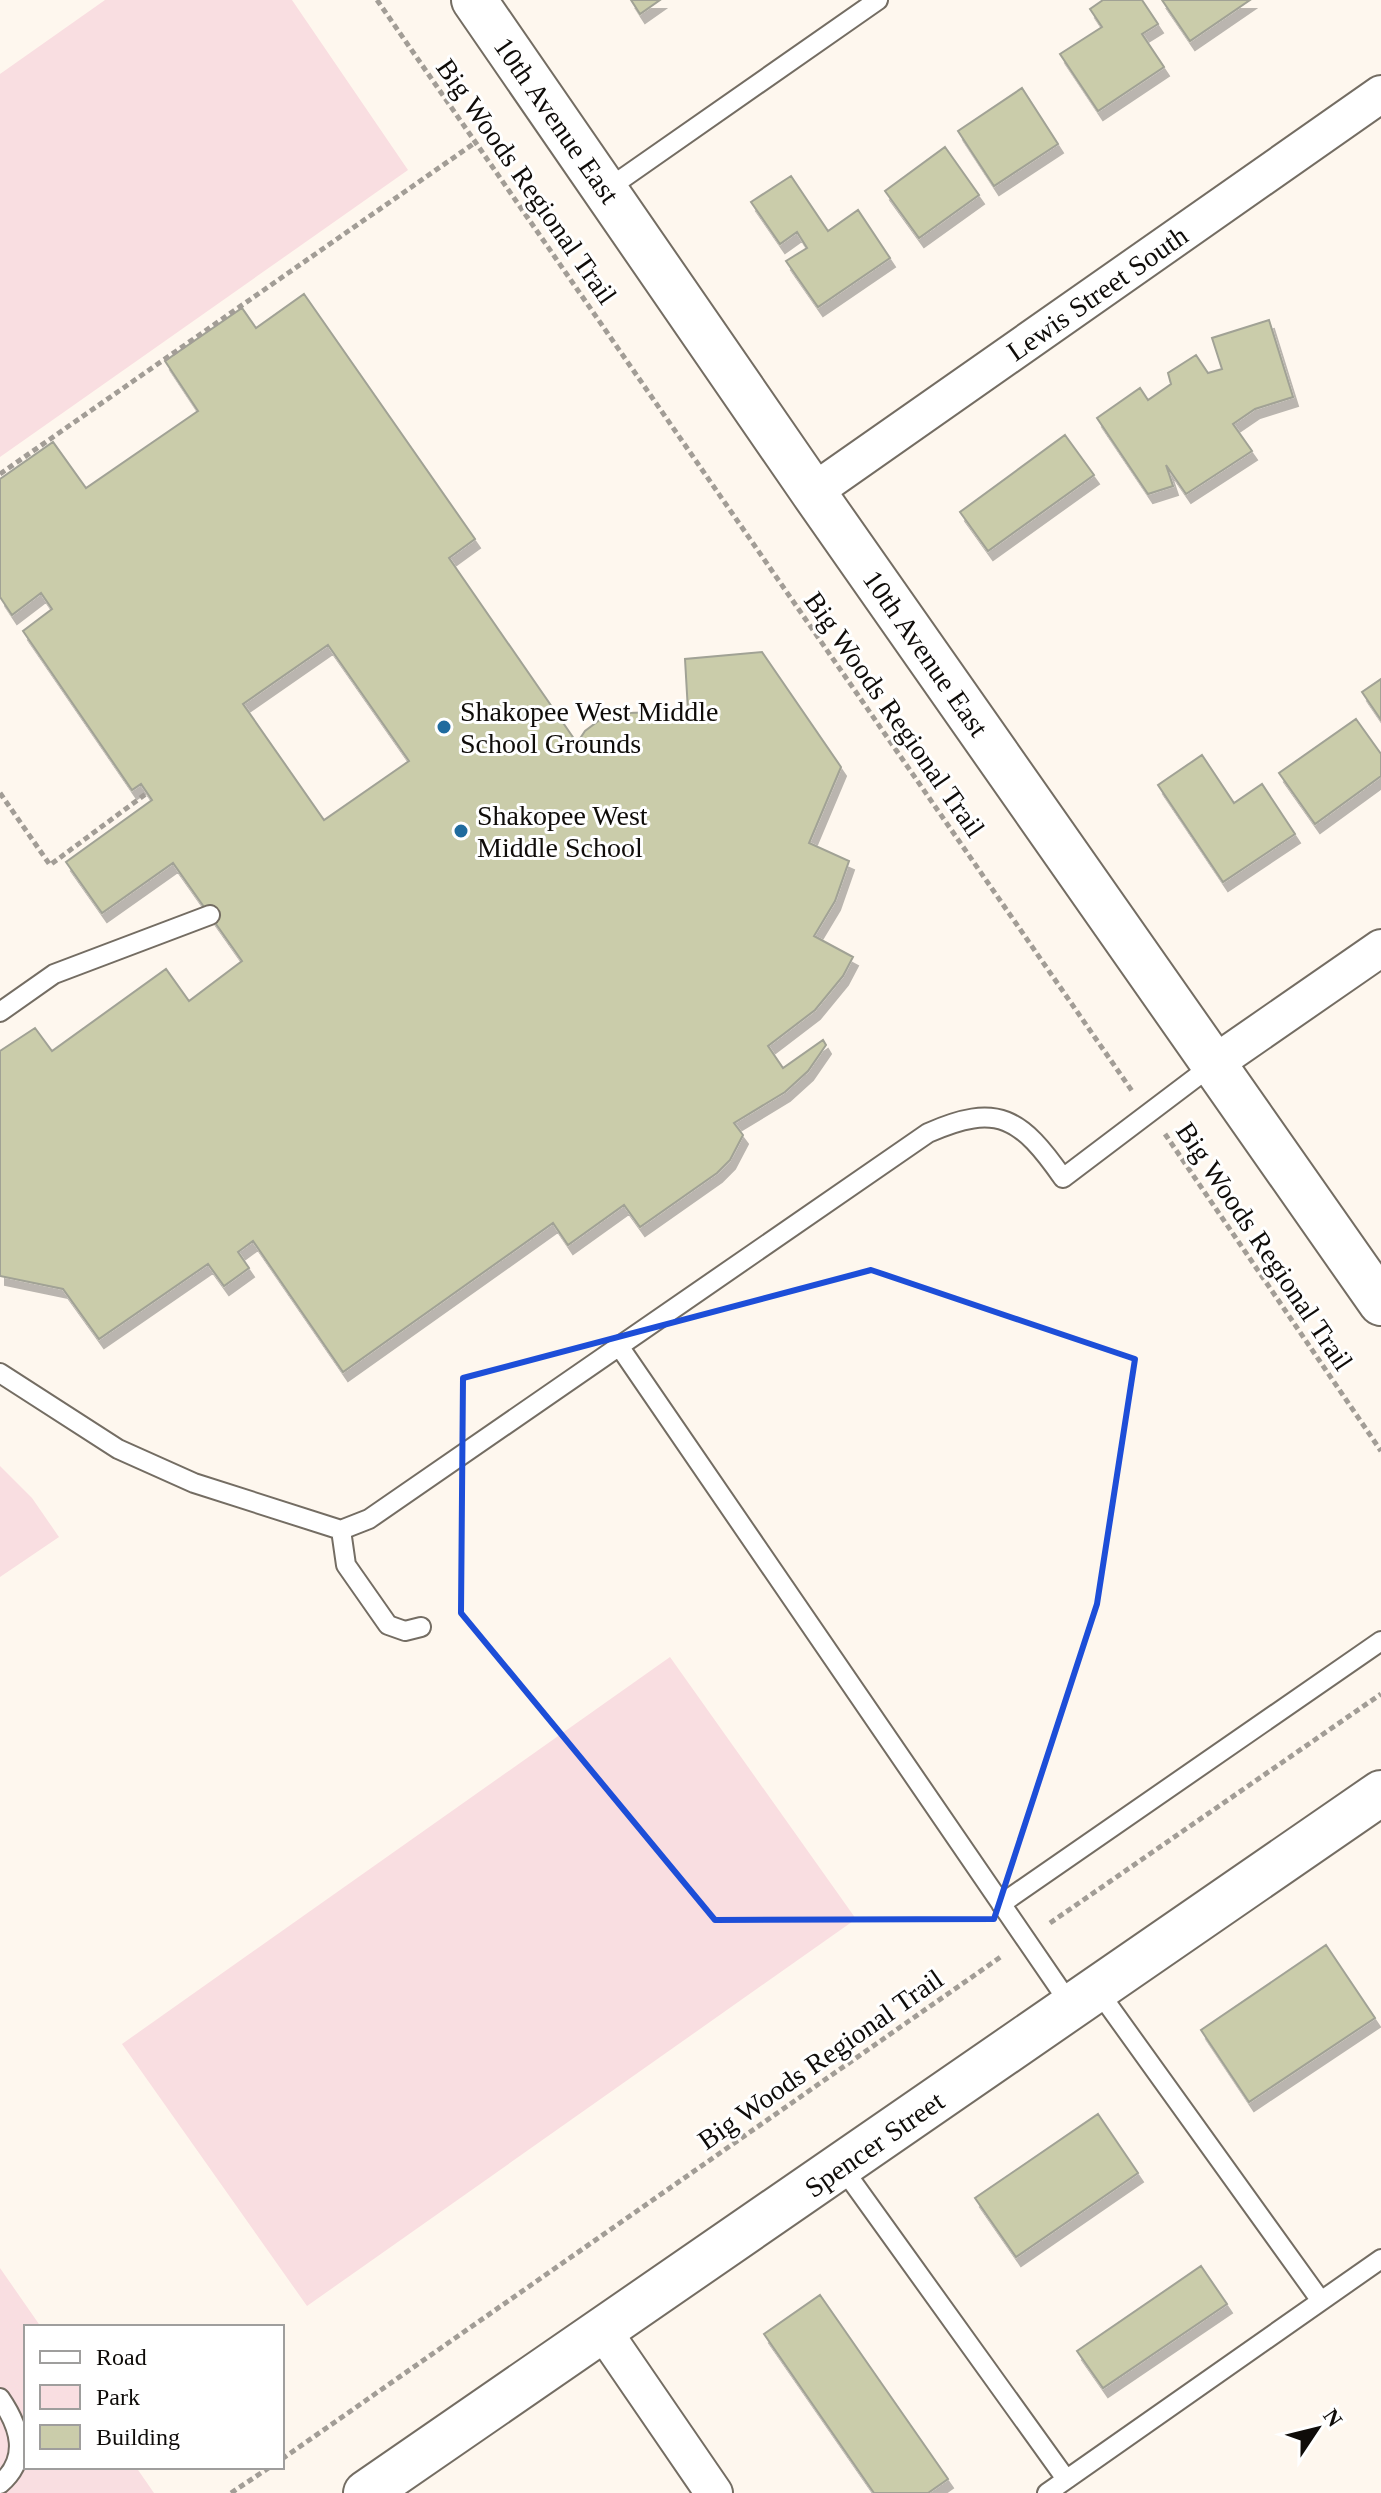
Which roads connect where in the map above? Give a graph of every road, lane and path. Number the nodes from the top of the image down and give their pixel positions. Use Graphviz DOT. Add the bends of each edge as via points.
graph roads {
  1 [pos="377,0"];
  2 [pos="474,0"];
  3 [pos="878,0"];
  4 [pos="1381,94"];
  5 [pos="476,142"];
  6 [pos="606,190"];
  7 [pos="0,474"];
  8 [pos="813,492"];
  9 [pos="0,793"];
  10 [pos="147,793"];
  11 [pos="210,915"];
  12 [pos="1381,948"];
  13 [pos="0,1012"];
  14 [pos="1215,1063"];
  15 [pos="1149,1114"];
  16 [pos="1381,1303"];
  17 [pos="619,1346"];
  18 [pos="0,1373"];
  19 [pos="1381,1451"];
  20 [pos="341,1530"];
  21 [pos="421,1627"];
  22 [pos="1381,1641"];
  23 [pos="1381,1694"];
  24 [pos="1381,1793"];
  25 [pos="1001,1904"];
  26 [pos="1026,1940"];
  27 [pos="1084,1998"];
  28 [pos="841,2166"];
  29 [pos="1381,2259"];
  30 [pos="1321,2301"];
  31 [pos="603,2331"];
  32 [pos="0,2398"];
  33 [pos="284,2458"];
  34 [pos="267,2469"];
  35 [pos="1066,2479"];
  36 [pos="0,2484"];
  37 [pos="231,2493"];
  38 [pos="366,2493"];
  39 [pos="714,2493"];
  40 [pos="1047,2493"];
  1 -- 5 [label="path, Big Woods Regional Trail"];
  2 -- 6 [label="main road, 10th Avenue East"];
  3 -- 6 [label="lane"];
  4 -- 8 [label="street, Lewis Street South"];
  5 -- 7 [label="path"];
  5 -- 15 [label="path, Big Woods Regional Trail"];
  6 -- 8 [label="main road, 10th Avenue East"];
  8 -- 14 [label="main road, 10th Avenue East"];
  9 -- 10 [label="path" via="50,865"];
  11 -- 13 [label="lane" via="54,974"];
  12 -- 14 [label="street"];
  14 -- 15 [label="lane"];
  14 -- 16 [label="main road, 10th Avenue East"];
  15 -- 17 [label="lane" via="1063,1178 1037,1141 1001,1117 958,1120 928,1133"];
  15 -- 19 [label="path, Big Woods Regional Trail"];
  17 -- 20 [label="lane" via="369,1519"];
  17 -- 25 [label="lane"];
  18 -- 20 [label="lane" via="118,1449 194,1483"];
  20 -- 21 [label="lane" via="346,1565 388,1625 405,1631"];
  22 -- 25 [label="lane"];
  23 -- 26 [label="path, Big Woods Regional Trail"];
  24 -- 27 [label="main road, Spencer Street"];
  25 -- 26 [label="lane"];
  26 -- 27 [label="lane"];
  26 -- 33 [label="path, Big Woods Regional Trail"];
  27 -- 28 [label="main road, Spencer Street"];
  27 -- 30 [label="lane"];
  28 -- 31 [label="main road, Spencer Street"];
  28 -- 35 [label="lane"];
  29 -- 30 [label="lane"];
  30 -- 35 [label="lane"];
  31 -- 38 [label="main road, Spencer Street"];
  31 -- 39 [label="street"];
  32 -- 36 [label="lane" via="15,2419 21,2449 12,2473"];
  34 -- 37 [label="path"];
  35 -- 40 [label="lane"];
}
